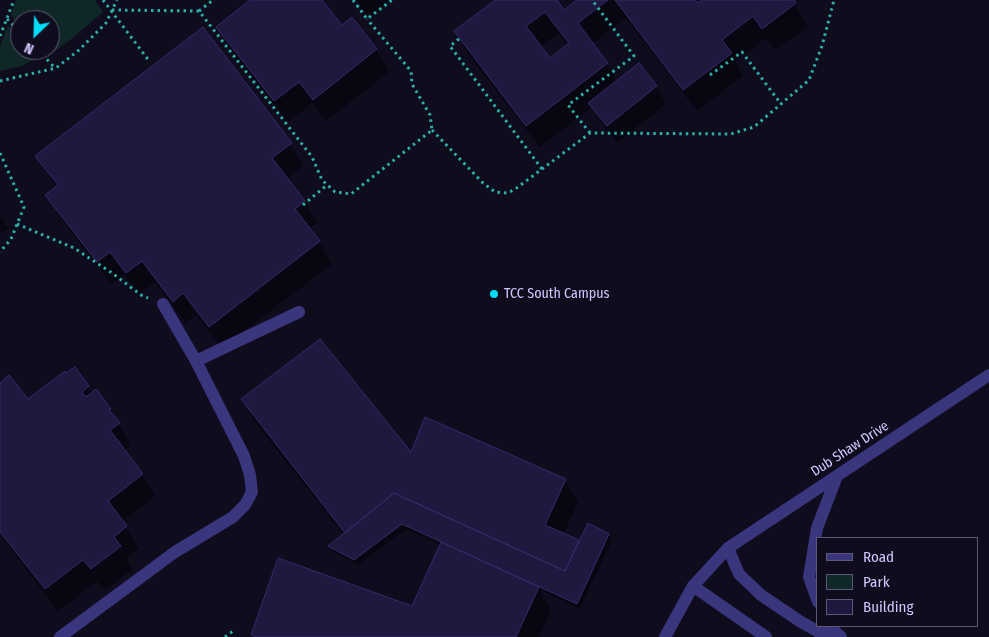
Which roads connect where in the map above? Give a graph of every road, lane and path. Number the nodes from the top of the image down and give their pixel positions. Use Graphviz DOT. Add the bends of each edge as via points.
graph roads {
  1 [pos="14,0"];
  2 [pos="103,0"];
  3 [pos="117,0"];
  4 [pos="213,0"];
  5 [pos="353,0"];
  6 [pos="392,0"];
  7 [pos="592,0"];
  8 [pos="834,0"];
  9 [pos="112,10"];
  10 [pos="199,11"];
  11 [pos="7,18"];
  12 [pos="368,19"];
  13 [pos="10,21"];
  14 [pos="0,36"];
  15 [pos="458,39"];
  16 [pos="48,60"];
  17 [pos="150,62"];
  18 [pos="56,68"];
  19 [pos="710,75"];
  20 [pos="0,81"];
  21 [pos="782,104"];
  22 [pos="432,130"];
  23 [pos="590,132"];
  24 [pos="0,153"];
  25 [pos="542,169"];
  26 [pos="328,185"];
  27 [pos="303,205"];
  28 [pos="17,224"];
  29 [pos="0,252"];
  30 [pos="163,304"];
  31 [pos="299,312"];
  32 [pos="196,361"];
  33 [pos="989,376"];
  34 [pos="838,476"];
  35 [pos="728,548"];
  36 [pos="693,586"];
  37 [pos="816,596"];
  38 [pos="830,627"];
  39 [pos="233,631"];
  40 [pos="60,637"];
  41 [pos="225,637"];
  42 [pos="665,637"];
  43 [pos="766,637"];
  44 [pos="828,637"];
  45 [pos="841,637"];
  1 -- 11 [label="path"];
  2 -- 9 [label="path"];
  3 -- 9 [label="path"];
  4 -- 10 [label="path"];
  5 -- 12 [label="path"];
  6 -- 12 [label="path"];
  7 -- 23 [label="path" via="634,56 568,105"];
  8 -- 21 [label="path" via="809,80"];
  9 -- 10 [label="path"];
  9 -- 17 [label="path"];
  9 -- 18 [label="path" via="106,23"];
  10 -- 26 [label="path" via="312,157 322,180"];
  11 -- 13 [label="path"];
  11 -- 14 [label="path"];
  12 -- 22 [label="path" via="411,70 412,84 430,115"];
  15 -- 25 [label="path" via="450,46"];
  16 -- 18 [label="path"];
  18 -- 20 [label="path"];
  19 -- 21 [label="path" via="742,52"];
  21 -- 23 [label="path" via="754,127 731,134"];
  22 -- 25 [label="path" via="495,192 514,190"];
  22 -- 26 [label="path" via="351,194 335,192"];
  23 -- 25 [label="path"];
  24 -- 28 [label="path" via="24,207"];
  26 -- 27 [label="path"];
  28 -- 29 [label="path" via="11,239"];
  28 -- 30 [label="path" via="74,248 141,295"];
  30 -- 32 [label="street"];
  31 -- 32 [label="street"];
  32 -- 40 [label="street" via="244,456 252,492 233,517 175,552"];
  33 -- 34 [label="street, Dub Shaw Drive"];
  34 -- 35 [label="street, Dub Shaw Drive"];
  34 -- 37 [label="street" via="817,528 809,577"];
  35 -- 36 [label="street, Dub Shaw Drive"];
  35 -- 44 [label="street" via="739,574 761,595"];
  36 -- 42 [label="street, Dub Shaw Drive"];
  36 -- 43 [label="street"];
  38 -- 45 [label="street"];
  39 -- 41 [label="path"];
}
